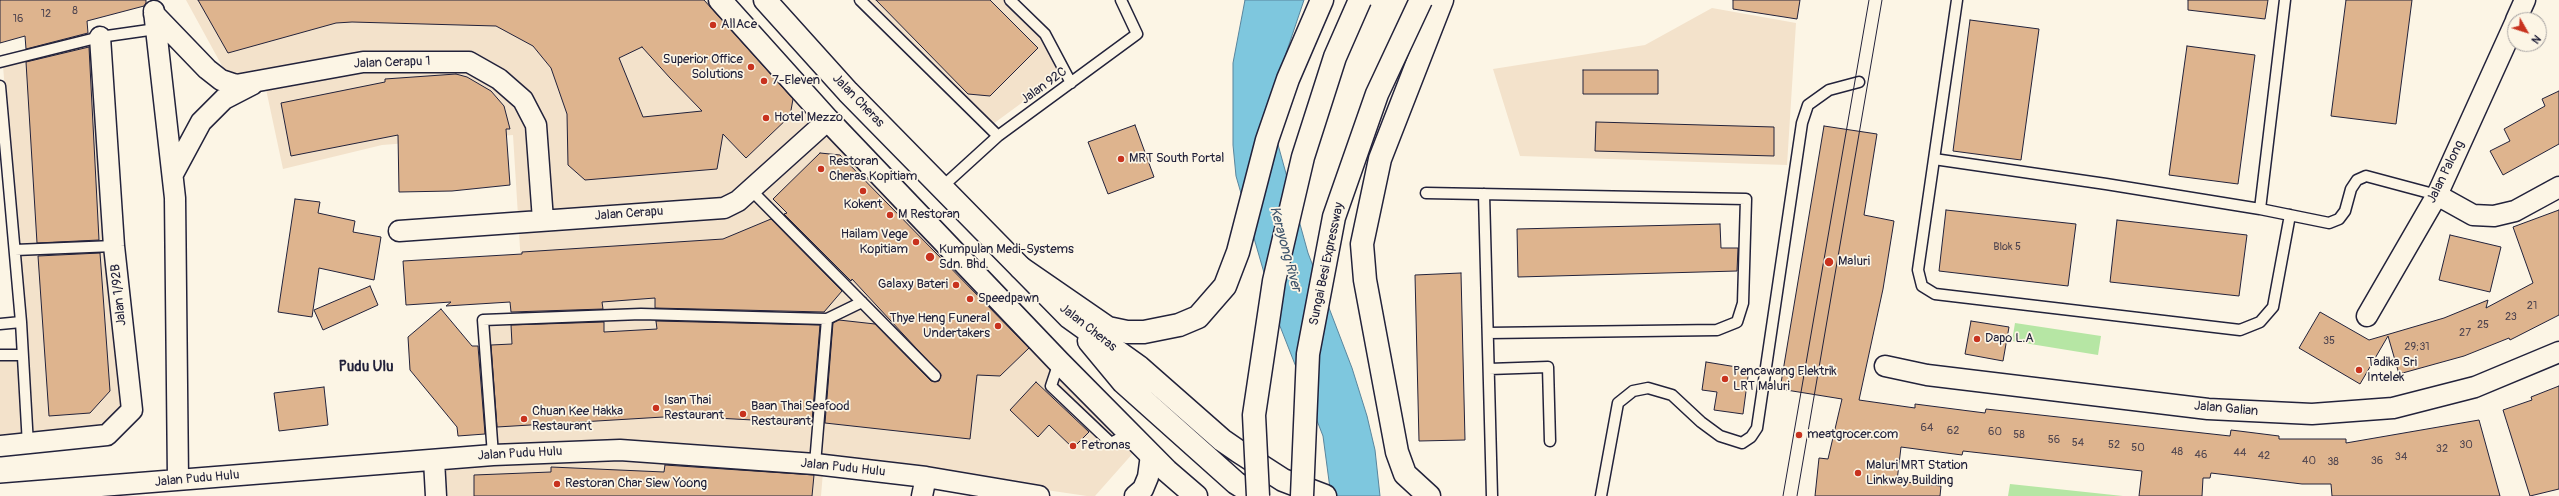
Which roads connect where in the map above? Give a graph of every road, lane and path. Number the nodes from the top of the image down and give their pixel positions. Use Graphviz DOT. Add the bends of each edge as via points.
graph roads {
  1 [pos="765,0"];
  2 [pos="860,0"];
  3 [pos="1010,0"];
  4 [pos="1121,0"];
  5 [pos="1322,0"];
  6 [pos="1360,0"];
  7 [pos="1421,0"];
  8 [pos="1442,0"];
  9 [pos="1957,0"];
  10 [pos="2285,0"];
  11 [pos="2526,0"];
  12 [pos="721,1"];
  13 [pos="2520,12"];
  14 [pos="154,14"];
  15 [pos="100,37"];
  16 [pos="2507,41"];
  17 [pos="0,62"];
  18 [pos="1071,82"];
  19 [pos="1859,82"];
  20 [pos="253,83"];
  21 [pos="0,86"];
  22 [pos="828,120"];
  23 [pos="998,136"];
  24 [pos="1934,160"];
  25 [pos="173,174"];
  26 [pos="942,187"];
  27 [pos="2559,187"];
  28 [pos="751,190"];
  29 [pos="1426,193"];
  30 [pos="1484,194"];
  31 [pos="2437,195"];
  32 [pos="2260,209"];
  33 [pos="2290,215"];
  34 [pos="543,220"];
  35 [pos="398,231"];
  36 [pos="114,246"];
  37 [pos="15,250"];
  38 [pos="1021,268"];
  39 [pos="862,302"];
  40 [pos="2367,316"];
  41 [pos="1069,317"];
  42 [pos="826,319"];
  43 [pos="21,322"];
  44 [pos="0,324"];
  45 [pos="1488,333"];
  46 [pos="2559,352"];
  47 [pos="22,354"];
  48 [pos="0,355"];
  49 [pos="1885,366"];
  50 [pos="1489,369"];
  51 [pos="935,376"];
  52 [pos="1550,441"];
  53 [pos="28,445"];
  54 [pos="0,446"];
  55 [pos="1151,454"];
  56 [pos="493,455"];
  57 [pos="434,460"];
  58 [pos="815,464"];
  59 [pos="1260,466"];
  60 [pos="178,480"];
  61 [pos="924,487"];
  62 [pos="1231,489"];
  63 [pos="140,490"];
  64 [pos="10,495"];
  65 [pos="436,496"];
  66 [pos="1039,496"];
  67 [pos="1135,496"];
  68 [pos="1196,496"];
  69 [pos="1257,496"];
  70 [pos="1302,496"];
  71 [pos="1325,496"];
  72 [pos="1429,496"];
  73 [pos="1492,496"];
  74 [pos="1600,496"];
  1 -- 26 [label="main road, Jalan Cheras" via="848,92"];
  2 -- 23 [label="lane"];
  3 -- 18 [label="lane" via="1044,34"];
  4 -- 18 [label="lane, Jalan 92C" via="1137,34"];
  5 -- 38 [label="main road" via="1288,79 1267,140 1238,252 1225,286 1198,317 1162,330 1127,332 1108,328"];
  6 -- 69 [label="main road, bridge" via="1335,57 1303,157 1274,282 1254,415"];
  7 -- 70 [label="main road, Sungai Besi Expressway, bridge" via="1377,94 1334,217 1308,354"];
  8 -- 72 [label="main road" via="1380,159 1362,244 1365,280 1396,452 1405,474"];
  9 -- 24 [label="lane"];
  10 -- 32 [label="lane"];
  11 -- 13 [label="street"];
  12 -- 22 [label="main road"];
  14 -- 15 [label="lane"];
  14 -- 20 [label="street, Jalan Cerapu 1" via="221,80 236,85"];
  14 -- 25 [label="street"];
  15 -- 17 [label="lane"];
  15 -- 36 [label="street, Jalan 1/92B"];
  16 -- 31 [label="street, Jalan Palong"];
  18 -- 23 [label="lane, Jalan 92C"];
  19 -- 74 [label="lane" via="1829,90 1808,105 1802,123 1757,428 1752,437 1742,444 1720,436 1672,395 1648,388 1633,391 1618,404"];
  20 -- 25 [label="street" via="224,99 202,122"];
  20 -- 34 [label="street, Jalan Cerapu 1" via="362,62 469,62 499,79 523,100 536,125"];
  21 -- 37 [label="lane"];
  22 -- 28 [label="street, Jalan Cerapu"];
  22 -- 55 [label="main road" via="1059,362"];
  23 -- 26 [label="lane, Jalan 92C"];
  24 -- 32 [label="lane"];
  24 -- 33 [label="lane" via="1918,270 1922,286 1934,294 2240,330 2260,322 2273,307"];
  25 -- 60 [label="street"];
  26 -- 38 [label="main road, Jalan Cheras"];
  27 -- 31 [label="street" via="2515,211 2494,216 2473,215"];
  28 -- 34 [label="street, Jalan Cerapu" via="738,202 724,208"];
  28 -- 39 [label="lane"];
  29 -- 30 [label="lane"];
  30 -- 45 [label="lane"];
  30 -- 45 [label="lane" via="1746,198 1742,303 1737,322 1717,330"];
  31 -- 33 [label="lane" via="2366,176 2357,180 2351,189 2345,211 2339,219 2329,223"];
  31 -- 40 [label="street, Jalan Palong"];
  32 -- 33 [label="lane"];
  34 -- 35 [label="street, Jalan Cerapu"];
  36 -- 37 [label="lane"];
  36 -- 53 [label="street, Jalan 1/92B" via="132,410 107,435"];
  37 -- 43 [label="lane"];
  38 -- 41 [label="main road, Jalan Cheras"];
  39 -- 42 [label="lane"];
  39 -- 51 [label="lane"];
  41 -- 59 [label="main road, Jalan Cheras" via="1139,367 1222,440"];
  41 -- 62 [label="main road" via="1124,382"];
  42 -- 56 [label="lane" via="641,314 483,320"];
  42 -- 58 [label="lane"];
  43 -- 44 [label="lane"];
  43 -- 47 [label="lane"];
  45 -- 50 [label="lane"];
  46 -- 49 [label="street, Jalan Galian" via="2475,387 2393,408 2312,414 2208,409 1934,376"];
  47 -- 48 [label="lane"];
  47 -- 53 [label="lane"];
  50 -- 52 [label="lane" via="1548,367"];
  50 -- 73 [label="lane"];
  53 -- 54 [label="street, Jalan 1/92B"];
  55 -- 67 [label="street" via="1148,477 1143,489"];
  55 -- 68 [label="main road"];
  56 -- 57 [label="street, Jalan Pudu Hulu"];
  56 -- 58 [label="street, Jalan Pudu Hulu" via="620,450"];
  57 -- 60 [label="street, Jalan Pudu Hulu"];
  57 -- 65 [label="street"];
  58 -- 61 [label="street, Jalan Pudu Hulu"];
  59 -- 62 [label="main road"];
  59 -- 71 [label="main road, Jalan Cheras" via="1283,480"];
  60 -- 63 [label="street, Jalan Pudu Hulu"];
  61 -- 66 [label="street, Jalan Pudu Hulu"];
  62 -- 69 [label="main road"];
  63 -- 64 [label="street, Jalan Pudu Hulu"];
}
